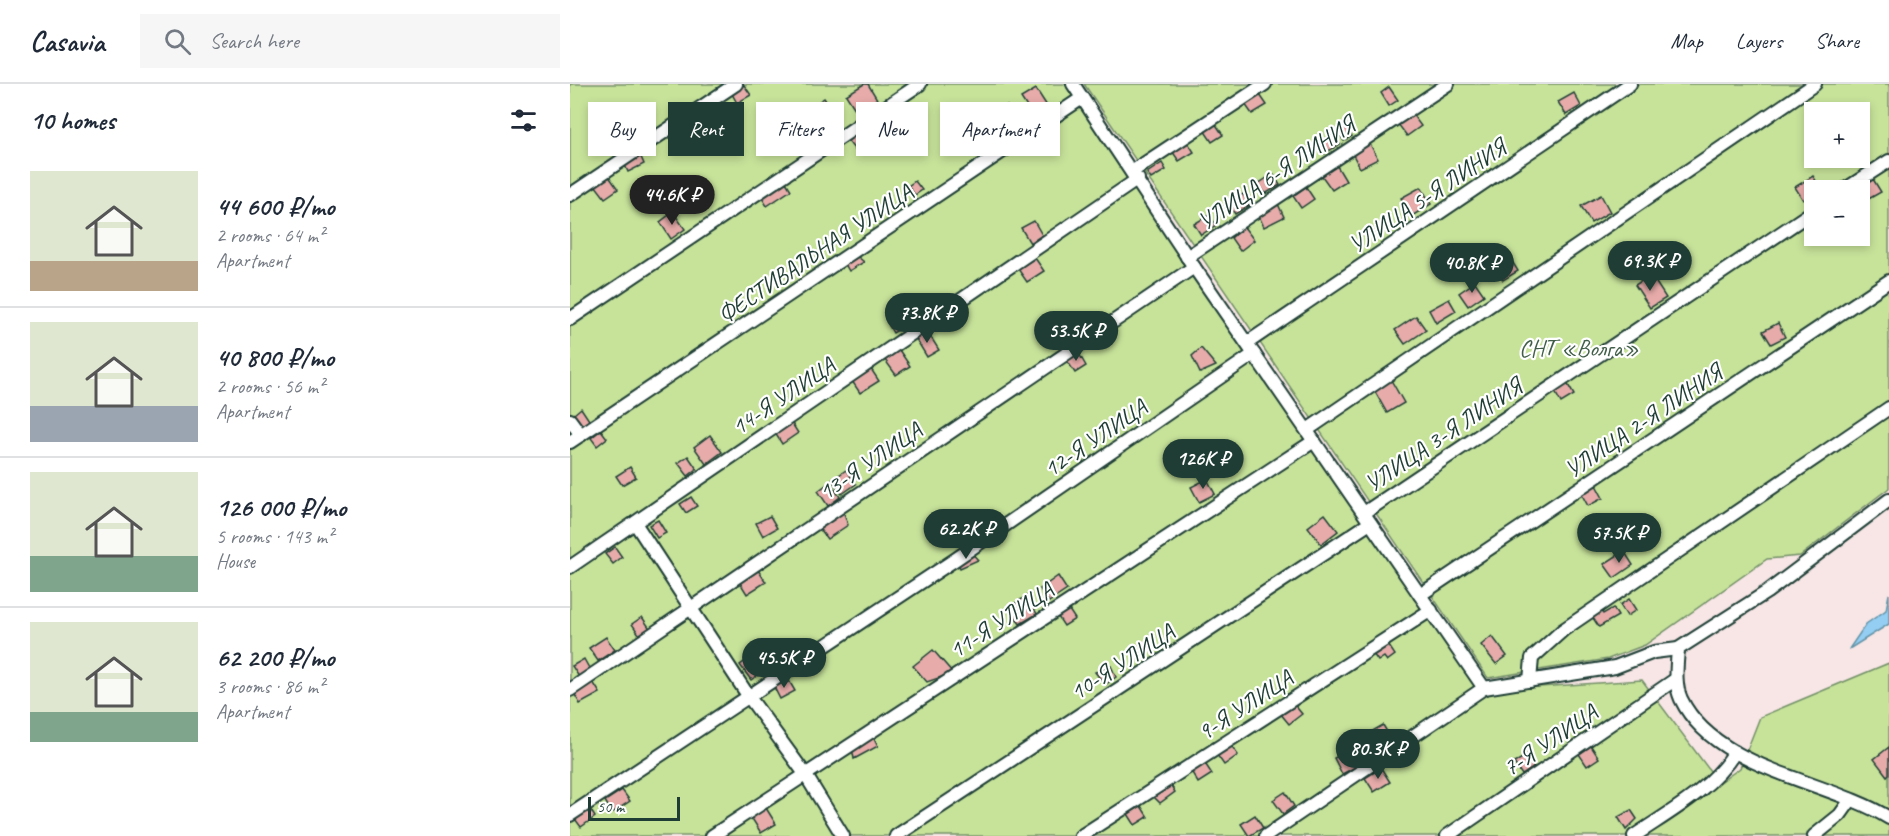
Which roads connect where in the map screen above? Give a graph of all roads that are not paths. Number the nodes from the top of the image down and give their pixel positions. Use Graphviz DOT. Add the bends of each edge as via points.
graph roads {
  1 [pos="736,84"];
  2 [pos="920,84"];
  3 [pos="1265,84"];
  4 [pos="1448,84"];
  5 [pos="1630,84"];
  6 [pos="1815,84"];
  7 [pos="1078,88"];
  8 [pos="1889,161"];
  9 [pos="1135,175"];
  10 [pos="1860,180"];
  11 [pos="570,195"];
  12 [pos="1804,218"];
  13 [pos="1191,262"];
  14 [pos="1889,281"];
  15 [pos="570,320"];
  16 [pos="1247,343"];
  17 [pos="1254,354"];
  18 [pos="1889,408"];
  19 [pos="570,420"];
  20 [pos="1310,435"];
  21 [pos="575,439"];
  22 [pos="1889,500"];
  23 [pos="1367,518"];
  24 [pos="635,523"];
  25 [pos="570,567"];
  26 [pos="1420,595"];
  27 [pos="691,608"];
  28 [pos="1431,610"];
  29 [pos="1678,649"];
  30 [pos="1676,679"];
  31 [pos="1530,681"];
  32 [pos="1484,688"];
  33 [pos="570,690"];
  34 [pos="749,697"];
  35 [pos="1735,752"];
  36 [pos="805,774"];
  37 [pos="1850,801"];
  38 [pos="570,815"];
  39 [pos="1889,818"];
  40 [pos="712,836"];
  41 [pos="843,836"];
  42 [pos="896,836"];
  43 [pos="1081,836"];
  44 [pos="1266,836"];
  45 [pos="1447,836"];
  46 [pos="1635,836"];
  47 [pos="1814,836"];
  1 -- 11 [label="street"];
  2 -- 15 [label="street"];
  3 -- 9 [label="street, 14-Я УЛИЦА"];
  4 -- 13 [label="street, УЛИЦА 6-Я ЛИНИЯ"];
  5 -- 16 [label="street, УЛИЦА 5-Я ЛИНИЯ"];
  6 -- 20 [label="street, 11-Я УЛИЦА"];
  7 -- 9 [label="street"];
  7 -- 21 [label="street, ФЕСТИВАЛЬНАЯ УЛИЦА"];
  8 -- 10 [label="street"];
  9 -- 13 [label="street"];
  9 -- 24 [label="street, 14-Я УЛИЦА"];
  12 -- 23 [label="street, УЛИЦА 3-Я ЛИНИЯ"];
  13 -- 16 [label="street"];
  13 -- 27 [label="street, 13-Я УЛИЦА"];
  14 -- 26 [label="street, УЛИЦА 2-Я ЛИНИЯ"];
  16 -- 17 [label="street"];
  17 -- 20 [label="street"];
  17 -- 34 [label="street, 12-Я УЛИЦА"];
  18 -- 31 [label="street" via="1563,630 1532,658"];
  19 -- 21 [label="street"];
  20 -- 23 [label="street"];
  20 -- 36 [label="street, 11-Я УЛИЦА"];
  22 -- 29 [label="street" via="1767,592"];
  23 -- 26 [label="street"];
  23 -- 42 [label="street, 10-Я УЛИЦА"];
  24 -- 25 [label="street, 14-Я УЛИЦА"];
  24 -- 27 [label="street"];
  26 -- 28 [label="street"];
  27 -- 33 [label="street, 13-Я УЛИЦА"];
  27 -- 34 [label="street"];
  28 -- 32 [label="street"];
  28 -- 43 [label="street, 9-Я УЛИЦА"];
  29 -- 30 [label="street"];
  29 -- 31 [label="street" via="1654,652 1615,667"];
  30 -- 35 [label="street" via="1680,697 1690,713"];
  30 -- 45 [label="street, 7-Я УЛИЦА"];
  31 -- 32 [label="street"];
  32 -- 44 [label="street"];
  34 -- 36 [label="street"];
  34 -- 38 [label="street, 12-Я УЛИЦА"];
  35 -- 37 [label="street"];
  35 -- 46 [label="street" via="1708,786"];
  36 -- 40 [label="street, 11-Я УЛИЦА"];
  36 -- 41 [label="street"];
  37 -- 39 [label="street"];
  37 -- 47 [label="street" via="1840,815"];
}
